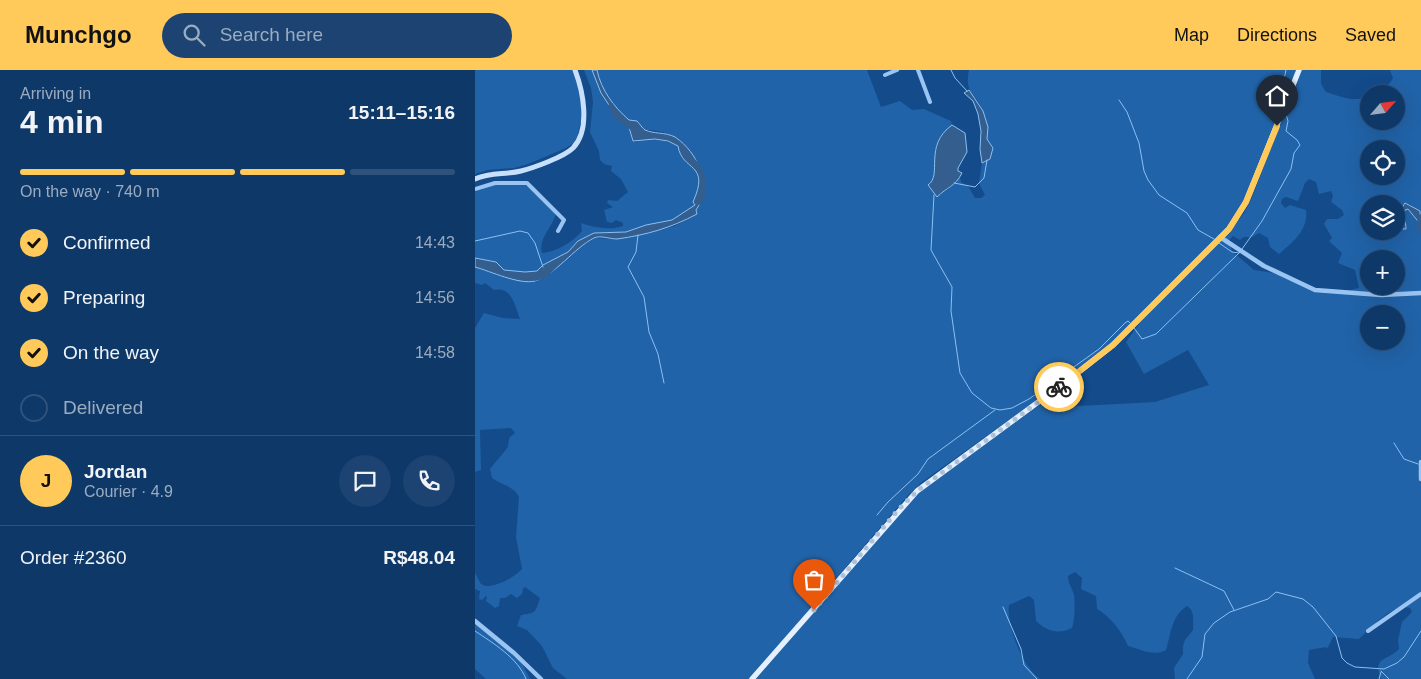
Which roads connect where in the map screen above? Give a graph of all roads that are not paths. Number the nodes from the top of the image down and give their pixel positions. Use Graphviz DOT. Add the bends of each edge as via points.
graph roads {
  1 [pos="575,70"];
  2 [pos="897,70"];
  3 [pos="918,70"];
  4 [pos="1299,70"];
  5 [pos="885,75"];
  6 [pos="930,102"];
  7 [pos="475,179"];
  8 [pos="475,189"];
  9 [pos="558,231"];
  10 [pos="1221,237"];
  11 [pos="1421,293"];
  12 [pos="1421,462"];
  13 [pos="1421,479"];
  14 [pos="1421,594"];
  15 [pos="475,621"];
  16 [pos="1368,631"];
  17 [pos="541,679"];
  18 [pos="752,679"];
  1 -- 7 [label="main road" via="584,104 579,138 574,147 529,169 488,174"];
  2 -- 5 [label="street"];
  3 -- 6 [label="street"];
  4 -- 10 [label="main road" via="1246,202"];
  8 -- 9 [label="street" via="495,183 527,183 564,220"];
  10 -- 11 [label="street" via="1264,266 1315,290 1381,295"];
  10 -- 18 [label="main road" via="1113,345 917,491"];
  12 -- 13 [label="street"];
  14 -- 16 [label="street"];
  15 -- 17 [label="street"];
}
